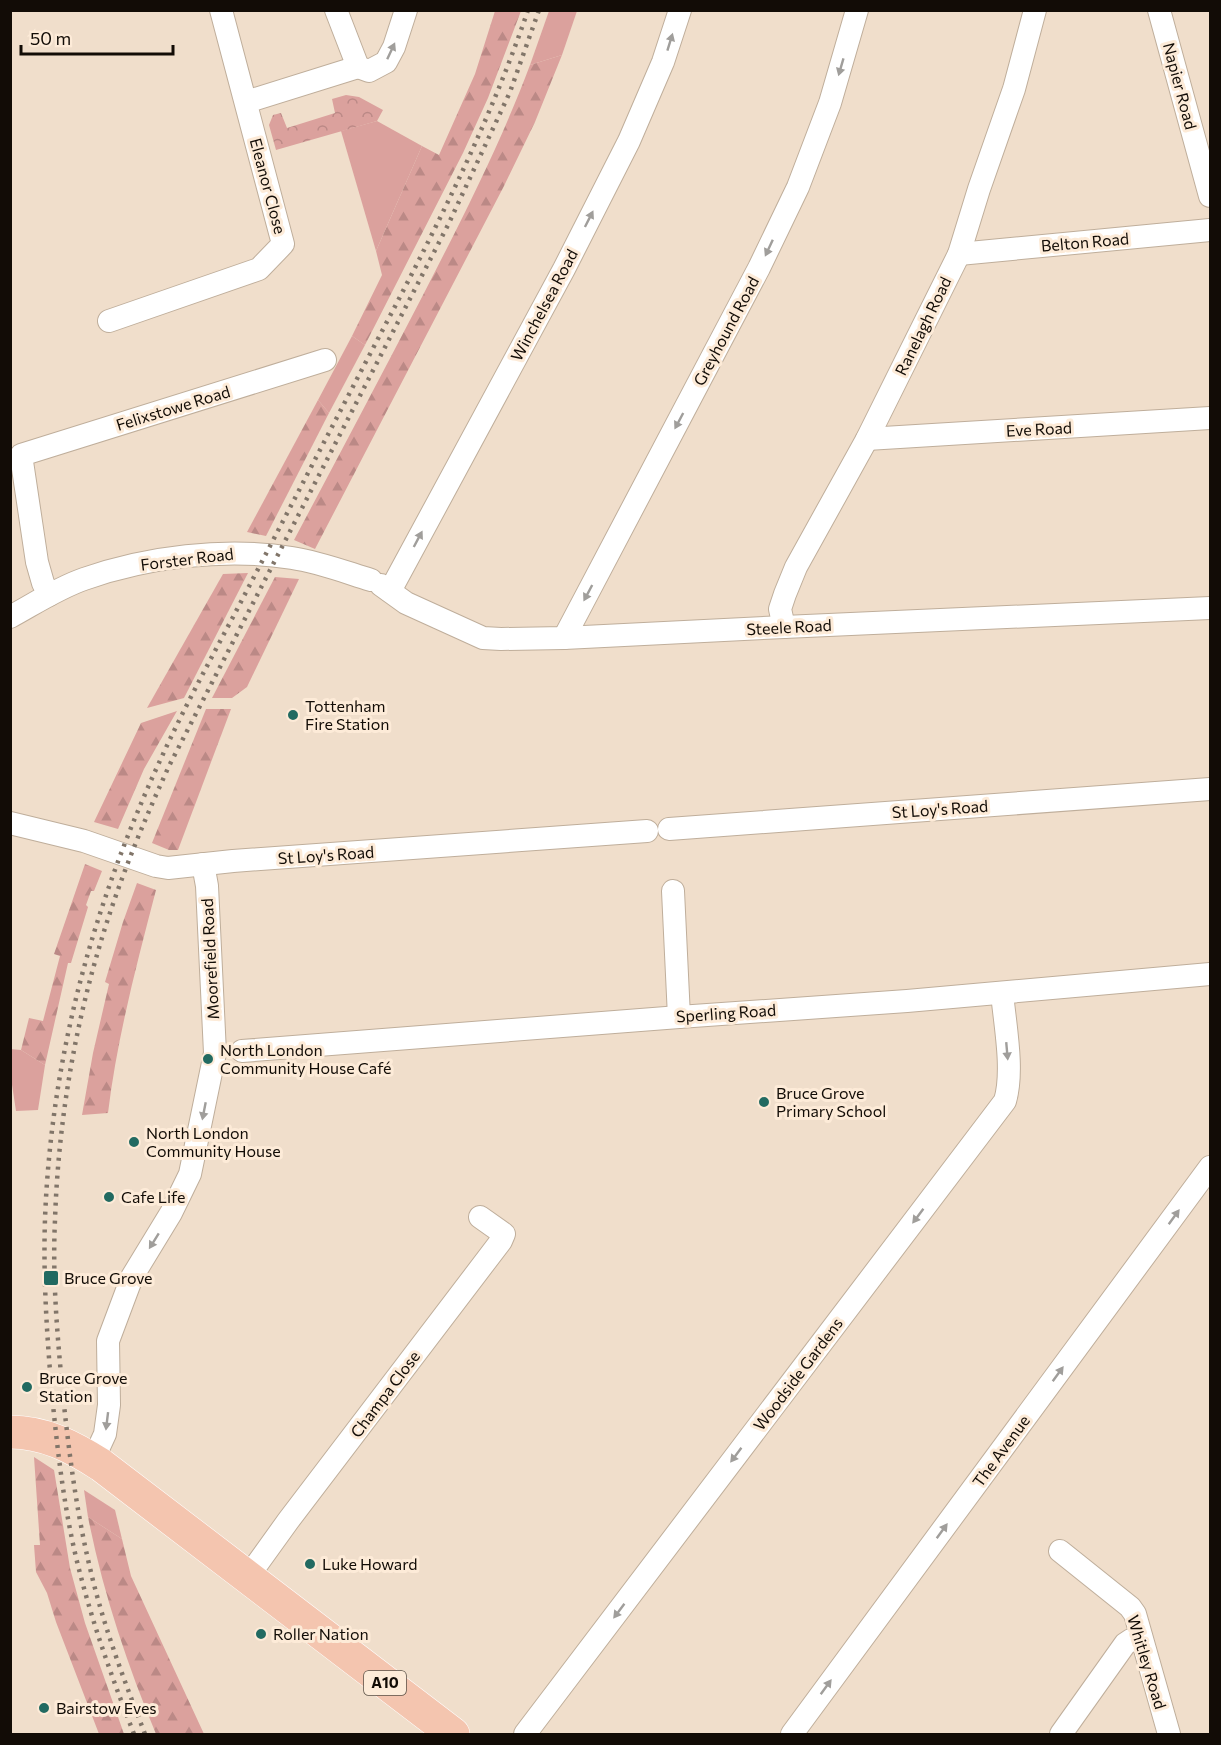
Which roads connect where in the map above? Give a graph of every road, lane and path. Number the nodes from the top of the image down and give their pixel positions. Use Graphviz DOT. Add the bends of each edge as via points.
graph roads {
  1 [pos="220,10"];
  2 [pos="336,10"];
  3 [pos="406,10"];
  4 [pos="680,10"];
  5 [pos="857,10"];
  6 [pos="1035,10"];
  7 [pos="1160,10"];
  8 [pos="358,67"];
  9 [pos="246,102"];
  10 [pos="1210,196"];
  11 [pos="1210,230"];
  12 [pos="959,254"];
  13 [pos="109,321"];
  14 [pos="324,360"];
  15 [pos="1210,418"];
  16 [pos="867,439"];
  17 [pos="381,585"];
  18 [pos="49,596"];
  19 [pos="1210,608"];
  20 [pos="10,618"];
  21 [pos="784,627"];
  22 [pos="564,638"];
  23 [pos="1210,789"];
  24 [pos="10,823"];
  25 [pos="203,864"];
  26 [pos="673,891"];
  27 [pos="1210,974"];
  28 [pos="1002,993"];
  29 [pos="678,1008"];
  30 [pos="242,1051"];
  31 [pos="1210,1167"];
  32 [pos="480,1216"];
  33 [pos="10,1432"];
  34 [pos="93,1460"];
  35 [pos="1060,1551"];
  36 [pos="247,1578"];
  37 [pos="1142,1637"];
  38 [pos="453,1734"];
  39 [pos="525,1734"];
  40 [pos="792,1734"];
  41 [pos="1061,1734"];
  42 [pos="1169,1734"];
  1 -- 9 [label="street, Eleanor Close"];
  2 -- 8 [label="street"];
  8 -- 3 [label="street, one-way" via="369,71 386,62"];
  17 -- 4 [label="street, Winchelsea Road, one-way" via="564,269 629,141 663,62"];
  5 -- 22 [label="street, Greyhound Road, one-way" via="830,103 798,187"];
  6 -- 12 [label="street, Ranelagh Road" via="1014,89"];
  7 -- 10 [label="street, Napier Road"];
  8 -- 9 [label="street"];
  9 -- 13 [label="street, Eleanor Close" via="283,244 259,269"];
  11 -- 12 [label="street, Belton Road"];
  12 -- 16 [label="street, Ranelagh Road"];
  14 -- 18 [label="street, Felixstowe Road" via="21,455 38,562"];
  15 -- 16 [label="street, Eve Road"];
  16 -- 21 [label="street, Ranelagh Road" via="796,567 780,609"];
  17 -- 18 [label="street, Forster Road" via="313,562 231,552 108,571"];
  17 -- 22 [label="street, Steele Road" via="406,603 483,638"];
  18 -- 20 [label="street, Forster Road"];
  19 -- 21 [label="street, Steele Road"];
  21 -- 22 [label="street, Steele Road"];
  23 -- 25 [label="street, St Loy's Road"];
  24 -- 25 [label="street, St Loy's Road" via="84,841 156,866"];
  25 -- 34 [label="street, Moorefield Road, one-way" via="215,1053 190,1173 132,1277 108,1341 108,1415 105,1434"];
  26 -- 29 [label="street"];
  27 -- 28 [label="street, Sperling Road"];
  28 -- 29 [label="street, Sperling Road"];
  28 -- 39 [label="street, Woodside Gardens, one-way" via="1009,1074 1005,1101"];
  29 -- 30 [label="street, Sperling Road"];
  40 -- 31 [label="street, The Avenue, one-way"];
  32 -- 36 [label="street, Champa Close" via="504,1234 501,1241"];
  33 -- 34 [label="highway, A10" via="45,1436"];
  34 -- 36 [label="highway, A10"];
  35 -- 37 [label="street, Whitley Road" via="1130,1607"];
  36 -- 38 [label="highway, A10"];
  37 -- 41 [label="street" via="1125,1644"];
  37 -- 42 [label="street, Whitley Road"];
}
